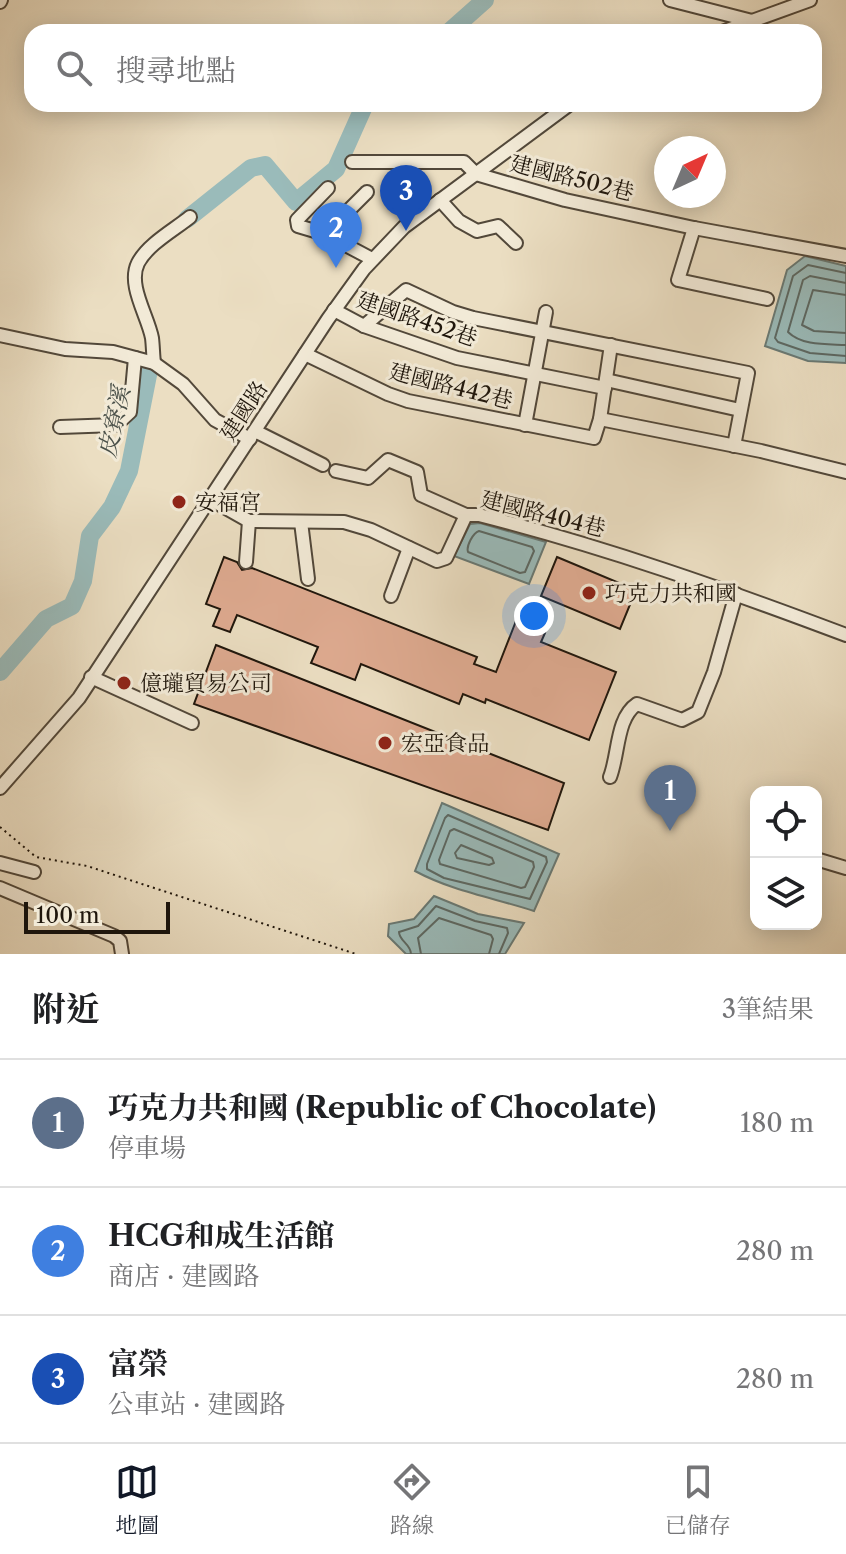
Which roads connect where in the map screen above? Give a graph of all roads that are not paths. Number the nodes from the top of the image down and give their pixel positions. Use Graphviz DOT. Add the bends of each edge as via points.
graph roads {
  1 [pos="670,0"];
  2 [pos="810,0"];
  3 [pos="787,4"];
  4 [pos="752,21"];
  5 [pos="744,24"];
  6 [pos="559,112"];
  7 [pos="352,162"];
  8 [pos="476,174"];
  9 [pos="328,188"];
  10 [pos="367,192"];
  11 [pos="440,200"];
  12 [pos="190,217"];
  13 [pos="694,228"];
  14 [pos="325,234"];
  15 [pos="516,243"];
  16 [pos="846,256"];
  17 [pos="372,259"];
  18 [pos="767,299"];
  19 [pos="334,310"];
  20 [pos="546,312"];
  21 [pos="364,326"];
  22 [pos="542,331"];
  23 [pos="0,335"];
  24 [pos="611,345"];
  25 [pos="305,354"];
  26 [pos="135,358"];
  27 [pos="154,363"];
  28 [pos="535,372"];
  29 [pos="605,384"];
  30 [pos="740,410"];
  31 [pos="600,419"];
  32 [pos="525,425"];
  33 [pos="60,427"];
  34 [pos="253,435"];
  35 [pos="734,446"];
  36 [pos="323,465"];
  37 [pos="336,471"];
  38 [pos="846,472"];
  39 [pos="210,499"];
  40 [pos="466,515"];
  41 [pos="249,521"];
  42 [pos="301,522"];
  43 [pos="409,548"];
  44 [pos="246,562"];
  45 [pos="308,579"];
  46 [pos="736,594"];
  47 [pos="391,596"];
  48 [pos="846,635"];
  49 [pos="91,677"];
  50 [pos="192,723"];
  51 [pos="610,777"];
  52 [pos="0,788"];
  53 [pos="822,861"];
  54 [pos="0,863"];
  55 [pos="846,868"];
  56 [pos="34,872"];
  57 [pos="0,888"];
  58 [pos="122,954"];
  1 -- 4 [label="street"];
  2 -- 3 [label="street"];
  3 -- 4 [label="street"];
  4 -- 5 [label="street"];
  6 -- 8 [label="street, 建國路"];
  7 -- 8 [label="street, 建國路502巷" via="464,162"];
  8 -- 11 [label="street, 建國路"];
  8 -- 13 [label="street, 建國路502巷"];
  9 -- 14 [label="street" via="297,220 298,226"];
  10 -- 14 [label="street"];
  11 -- 15 [label="street" via="459,221 477,231 498,226"];
  11 -- 17 [label="street, 建國路"];
  12 -- 27 [label="street" via="138,263 136,285"];
  13 -- 16 [label="street, 建國路502巷"];
  13 -- 18 [label="street" via="678,280"];
  14 -- 17 [label="street"];
  17 -- 19 [label="street, 建國路"];
  19 -- 21 [label="street, 建國路452巷"];
  19 -- 25 [label="street, 建國路"];
  20 -- 22 [label="street"];
  21 -- 22 [label="street" via="406,290 453,312"];
  21 -- 28 [label="street, 建國路452巷" via="457,358"];
  22 -- 24 [label="street"];
  22 -- 28 [label="street"];
  23 -- 26 [label="street"];
  24 -- 29 [label="street"];
  24 -- 30 [label="street" via="748,373"];
  25 -- 32 [label="street, 建國路442巷" via="388,394"];
  25 -- 34 [label="street, 建國路"];
  26 -- 27 [label="street"];
  26 -- 33 [label="street" via="130,412 116,425"];
  27 -- 34 [label="street" via="183,384 215,420"];
  28 -- 29 [label="street, 建國路452巷"];
  28 -- 32 [label="street"];
  29 -- 30 [label="street, 建國路452巷"];
  29 -- 31 [label="street"];
  30 -- 35 [label="street"];
  31 -- 32 [label="street, 建國路442巷" via="594,438"];
  31 -- 35 [label="street"];
  34 -- 36 [label="street"];
  34 -- 39 [label="street, 建國路"];
  35 -- 38 [label="street"];
  37 -- 40 [label="street" via="368,478 388,460 417,472 421,495"];
  39 -- 41 [label="street, 建國路404巷"];
  39 -- 49 [label="street, 建國路"];
  40 -- 43 [label="street, 建國路404巷" via="446,558 437,561"];
  40 -- 46 [label="street, 建國路404巷" via="575,540"];
  41 -- 42 [label="street, 建國路404巷"];
  41 -- 44 [label="street"];
  42 -- 43 [label="street, 建國路404巷" via="344,522"];
  42 -- 45 [label="street"];
  43 -- 47 [label="street"];
  46 -- 48 [label="street, 建國路404巷"];
  46 -- 51 [label="street" via="698,712 682,720 633,706 625,714"];
  49 -- 50 [label="street"];
  49 -- 52 [label="street, 建國路" via="79,698"];
  53 -- 55 [label="street"];
  54 -- 56 [label="street"];
  57 -- 58 [label="street" via="114,936"];
}
